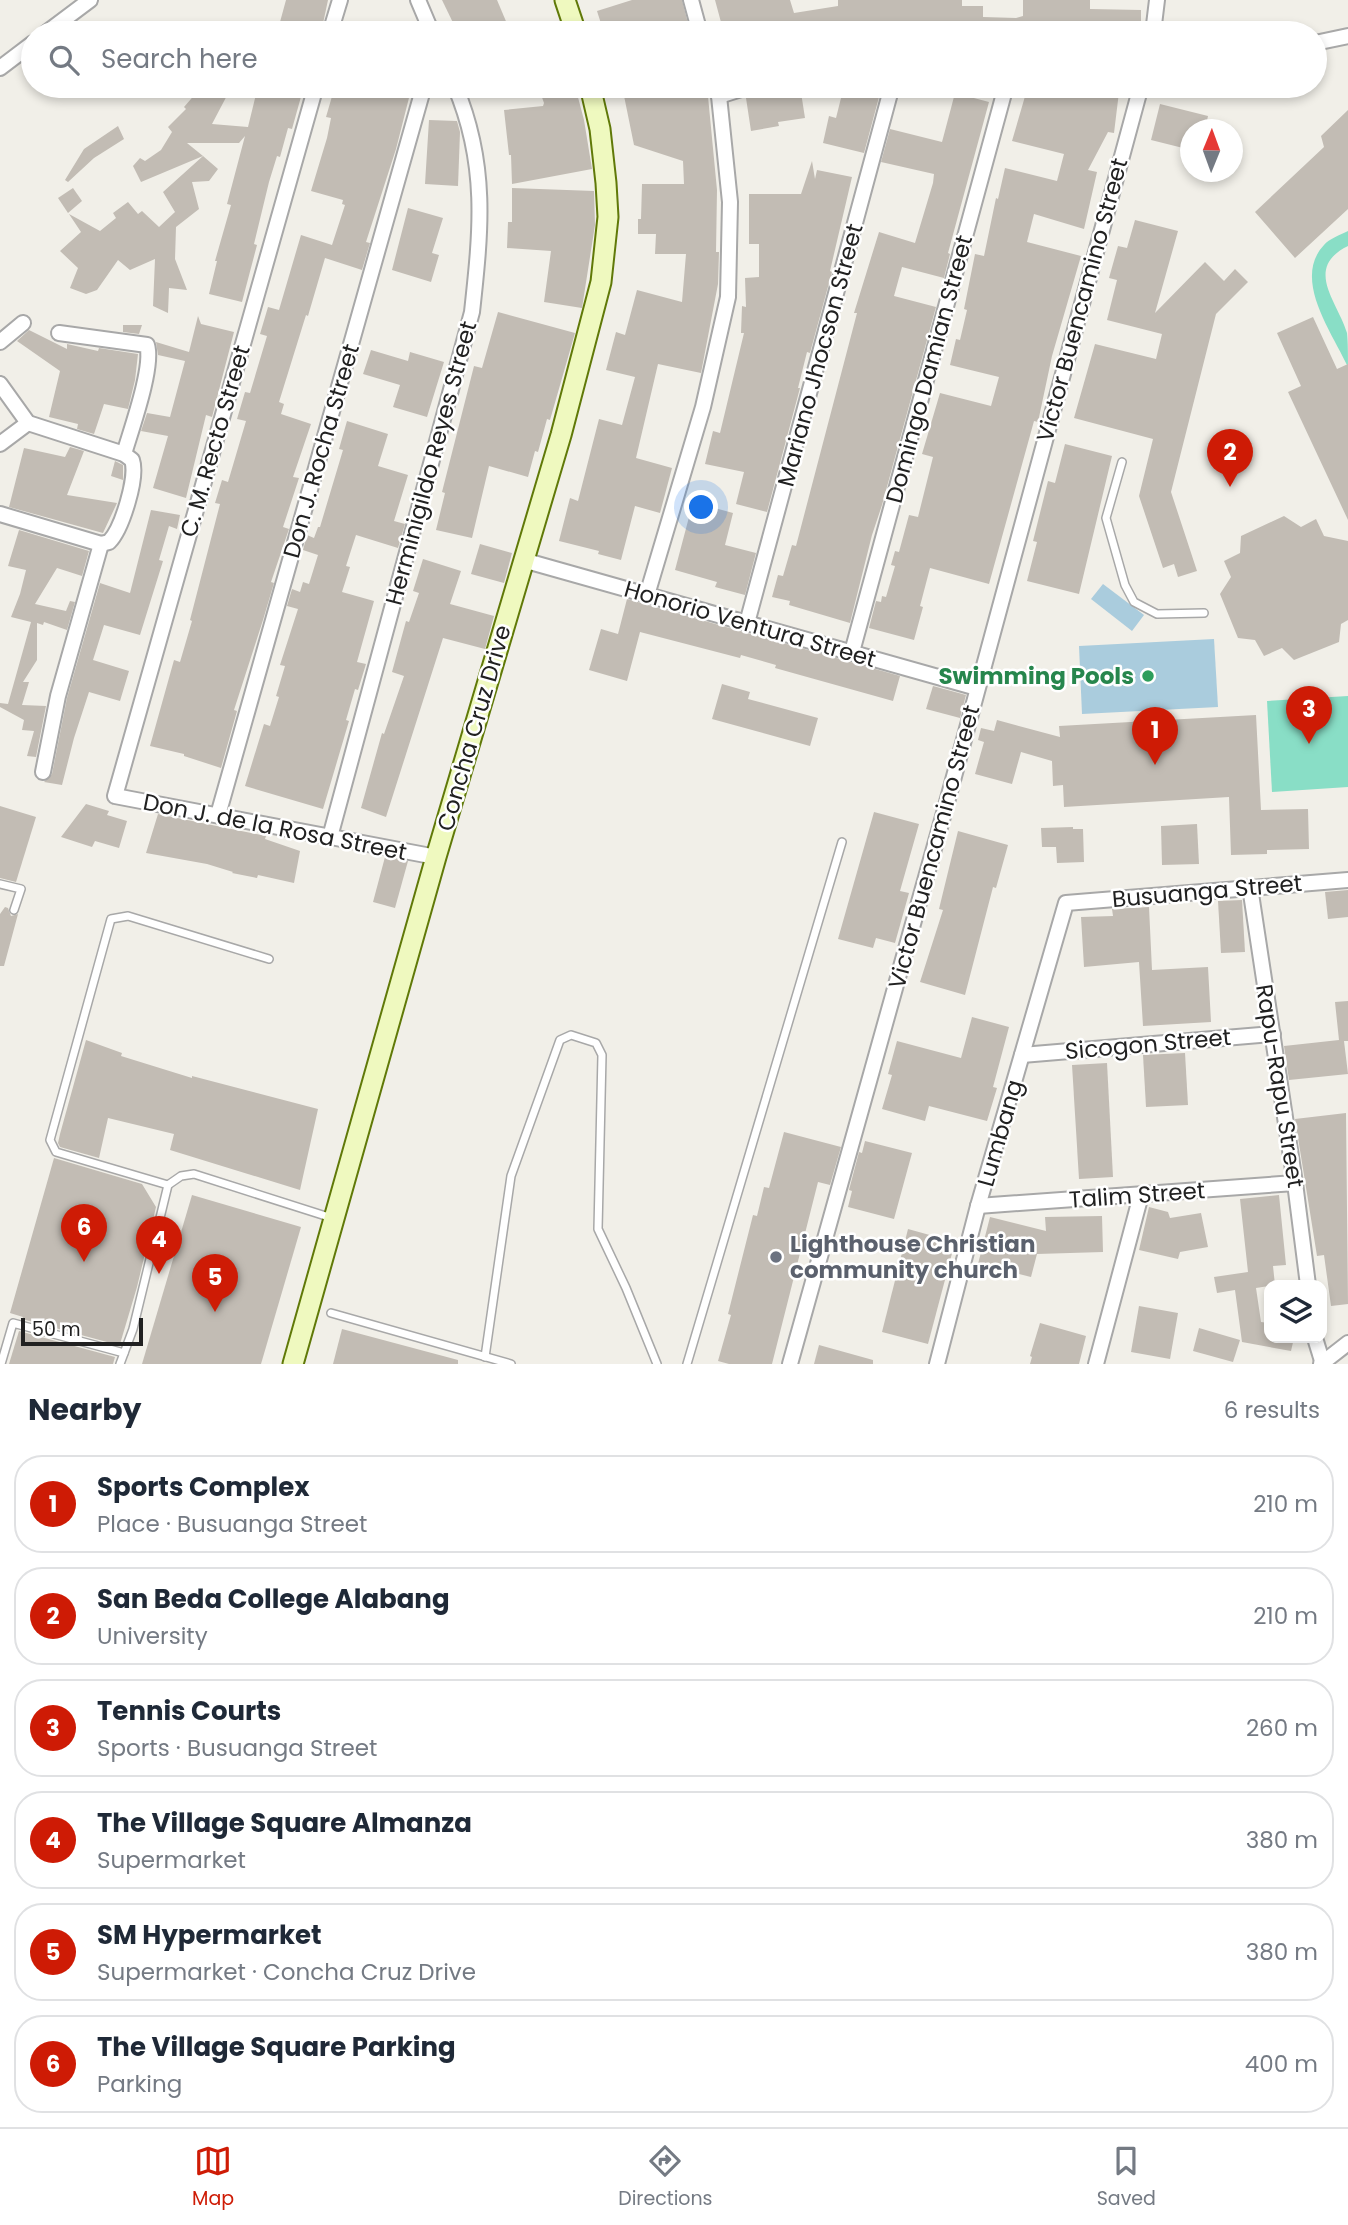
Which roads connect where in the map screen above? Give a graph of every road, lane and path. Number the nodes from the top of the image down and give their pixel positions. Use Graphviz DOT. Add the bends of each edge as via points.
graph roads {
  1 [pos="90,0"];
  2 [pos="340,0"];
  3 [pos="418,0"];
  4 [pos="565,0"];
  5 [pos="691,0"];
  6 [pos="1157,0"];
  7 [pos="62,21"];
  8 [pos="334,21"];
  9 [pos="427,21"];
  10 [pos="572,21"];
  11 [pos="697,21"];
  12 [pos="1154,21"];
  13 [pos="1348,36"];
  14 [pos="1327,40"];
  15 [pos="21,52"];
  16 [pos="0,68"];
  17 [pos="313,98"];
  18 [pos="421,98"];
  19 [pos="459,98"];
  20 [pos="593,98"];
  21 [pos="718,98"];
  22 [pos="889,98"];
  23 [pos="1003,98"];
  24 [pos="1138,98"];
  25 [pos="23,323"];
  26 [pos="59,333"];
  27 [pos="0,342"];
  28 [pos="0,384"];
  29 [pos="28,423"];
  30 [pos="0,443"];
  31 [pos="124,454"];
  32 [pos="1122,461"];
  33 [pos="0,514"];
  34 [pos="101,544"];
  35 [pos="523,560"];
  36 [pos="647,595"];
  37 [pos="1204,613"];
  38 [pos="747,623"];
  39 [pos="852,652"];
  40 [pos="977,688"];
  41 [pos="43,772"];
  42 [pos="115,796"];
  43 [pos="218,816"];
  44 [pos="330,837"];
  45 [pos="842,842"];
  46 [pos="436,857"];
  47 [pos="1348,880"];
  48 [pos="0,884"];
  49 [pos="1250,887"];
  50 [pos="1066,903"];
  51 [pos="14,910"];
  52 [pos="269,959"];
  53 [pos="1273,1034"];
  54 [pos="1022,1055"];
  55 [pos="1296,1183"];
  56 [pos="168,1185"];
  57 [pos="1141,1195"];
  58 [pos="978,1206"];
  59 [pos="334,1219"];
  60 [pos="1307,1280"];
  61 [pos="331,1313"];
  62 [pos="1316,1343"];
  63 [pos="1348,1343"];
  64 [pos="124,1353"];
  65 [pos="485,1357"];
  66 [pos="1,1364"];
  67 [pos="120,1364"];
  68 [pos="293,1364"];
  69 [pos="511,1364"];
  70 [pos="657,1364"];
  71 [pos="687,1364"];
  72 [pos="790,1364"];
  73 [pos="937,1364"];
  74 [pos="1096,1364"];
  75 [pos="1322,1364"];
  1 -- 7 [label="street"];
  2 -- 8 [label="street"];
  3 -- 9 [label="street"];
  4 -- 10 [label="street"];
  5 -- 11 [label="street"];
  6 -- 12 [label="street"];
  13 -- 14 [label="street"];
  15 -- 16 [label="street"];
  17 -- 42 [label="street, C. M. Recto Street"];
  18 -- 43 [label="street, Don J. Rocha Street"];
  19 -- 44 [label="street, Herminigildo Reyes Street" via="478,166 481,236 471,312"];
  20 -- 35 [label="street, Concha Cruz Drive" via="608,217 601,282"];
  21 -- 36 [label="street" via="730,202 728,297 703,407"];
  22 -- 38 [label="street, Mariano Jhocson Street"];
  23 -- 39 [label="street, Domingo Damian Street"];
  24 -- 40 [label="street, Victor Buencamino Street"];
  25 -- 27 [label="street"];
  26 -- 31 [label="street" via="147,345 148,360"];
  28 -- 29 [label="street"];
  29 -- 30 [label="street"];
  29 -- 31 [label="street"];
  31 -- 34 [label="street" via="132,460 135,475 118,530 109,542"];
  32 -- 37 [label="lane" via="1106,518 1134,602 1157,614"];
  33 -- 34 [label="street"];
  34 -- 41 [label="street" via="58,696"];
  35 -- 36 [label="street, Honorio Ventura Street"];
  35 -- 46 [label="street, Concha Cruz Drive"];
  36 -- 38 [label="street, Honorio Ventura Street"];
  38 -- 39 [label="street, Honorio Ventura Street"];
  39 -- 40 [label="street, Honorio Ventura Street"];
  40 -- 72 [label="street, Victor Buencamino Street"];
  42 -- 43 [label="street, Don J. de la Rosa Street"];
  43 -- 44 [label="street, Don J. de la Rosa Street"];
  44 -- 46 [label="street, Don J. de la Rosa Street"];
  45 -- 71 [label="lane"];
  46 -- 59 [label="street, Concha Cruz Drive"];
  47 -- 49 [label="street, Busuanga Street"];
  48 -- 51 [label="lane" via="21,889"];
  49 -- 50 [label="street, Busuanga Street"];
  49 -- 53 [label="street, Rapu-Rapu Street"];
  50 -- 54 [label="street, Lumbang"];
  52 -- 56 [label="lane" via="128,916 111,919 50,1140 56,1152"];
  53 -- 54 [label="street, Sicogon Street"];
  53 -- 55 [label="street, Rapu-Rapu Street"];
  54 -- 58 [label="street, Lumbang"];
  55 -- 57 [label="street, Talim Street"];
  55 -- 60 [label="street, Rapu-Rapu Street"];
  56 -- 59 [label="lane" via="194,1174"];
  56 -- 64 [label="lane"];
  57 -- 58 [label="street, Talim Street"];
  57 -- 74 [label="street"];
  58 -- 73 [label="street, Lumbang"];
  59 -- 68 [label="street, Concha Cruz Drive"];
  61 -- 65 [label="lane"];
  62 -- 75 [label="street"];
  63 -- 75 [label="street"];
  64 -- 66 [label="lane" via="13,1322"];
  64 -- 67 [label="lane"];
  65 -- 69 [label="lane"];
  65 -- 70 [label="lane" via="511,1176 560,1040 571,1035 596,1042 602,1055 598,1229"];
}
